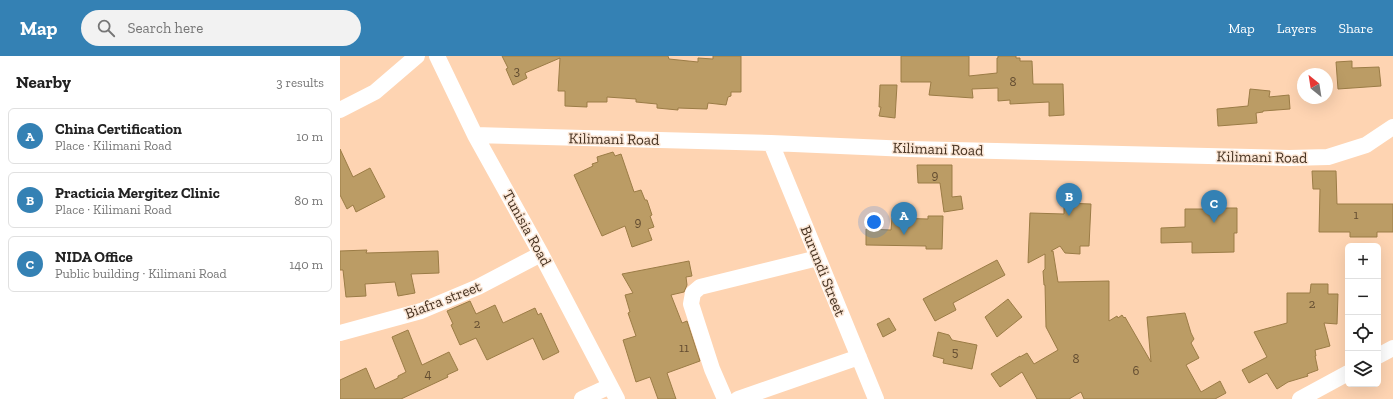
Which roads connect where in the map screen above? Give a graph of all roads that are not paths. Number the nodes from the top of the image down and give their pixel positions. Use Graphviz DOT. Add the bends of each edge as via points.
graph roads {
  1 [pos="417,56"];
  2 [pos="436,56"];
  3 [pos="340,110"];
  4 [pos="1393,127"];
  5 [pos="475,135"];
  6 [pos="771,143"];
  7 [pos="541,254"];
  8 [pos="818,258"];
  9 [pos="340,334"];
  10 [pos="1393,348"];
  11 [pos="1381,354"];
  12 [pos="859,357"];
  13 [pos="1345,375"];
  14 [pos="614,392"];
  15 [pos="582,399"];
  16 [pos="725,399"];
  17 [pos="738,399"];
  18 [pos="876,399"];
  19 [pos="1300,399"];
  1 -- 3 [label="street" via="375,92"];
  2 -- 5 [label="street, Tunisia Road"];
  4 -- 6 [label="street, Kilimani Road" via="1366,145 1328,157 909,149"];
  5 -- 6 [label="street, Kilimani Road"];
  5 -- 7 [label="street, Tunisia Road"];
  6 -- 8 [label="street, Burundi Street"];
  7 -- 9 [label="street, Biafra street" via="478,287 421,311"];
  7 -- 14 [label="street, Tunisia Road"];
  8 -- 12 [label="street, Burundi Street"];
  8 -- 16 [label="street" via="700,287 693,293 691,304 712,369"];
  10 -- 11 [label="street"];
  12 -- 17 [label="street"];
  12 -- 18 [label="street, Burundi Street"];
  13 -- 19 [label="street"];
  14 -- 15 [label="street"];
}
